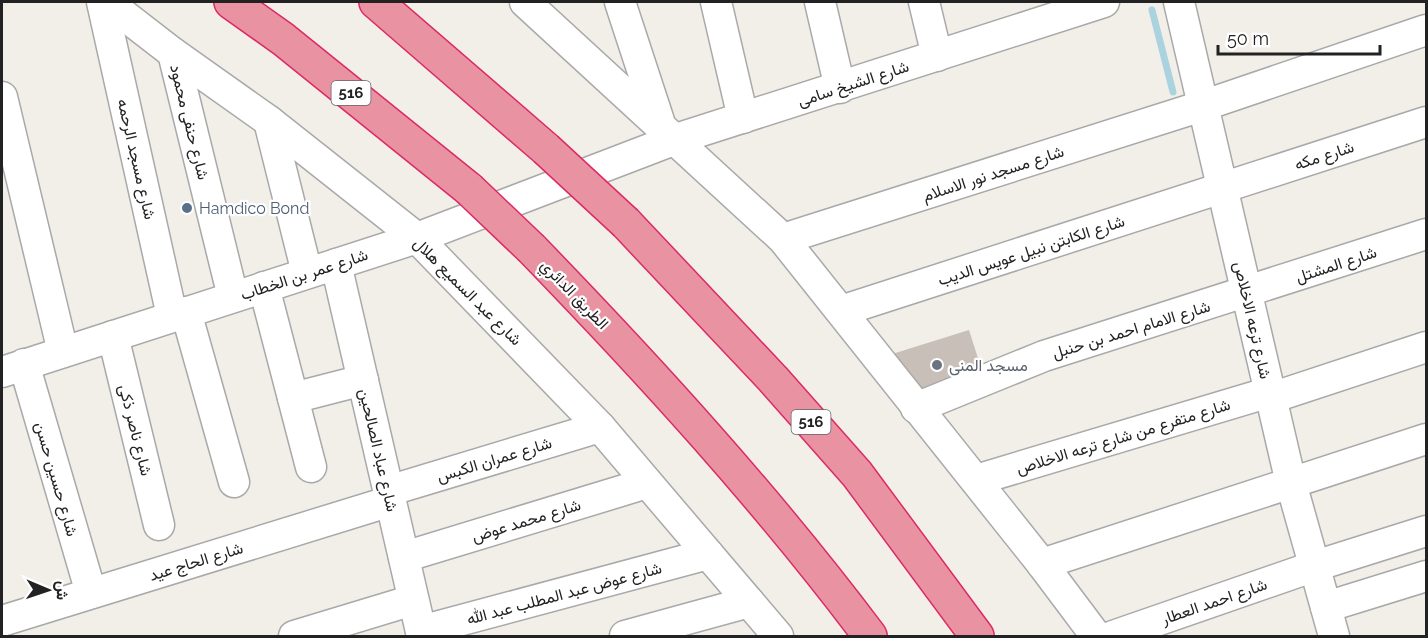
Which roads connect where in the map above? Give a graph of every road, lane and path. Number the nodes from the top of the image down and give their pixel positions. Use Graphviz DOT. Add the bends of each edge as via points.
graph roads {
  1 [pos="102,2"];
  2 [pos="107,2"];
  3 [pos="231,2"];
  4 [pos="376,2"];
  5 [pos="526,2"];
  6 [pos="620,2"];
  7 [pos="716,2"];
  8 [pos="820,2"];
  9 [pos="924,2"];
  10 [pos="1104,2"];
  11 [pos="1179,2"];
  12 [pos="1022,14"];
  13 [pos="1426,30"];
  14 [pos="173,53"];
  15 [pos="937,56"];
  16 [pos="840,88"];
  17 [pos="2,97"];
  18 [pos="1202,106"];
  19 [pos="742,118"];
  20 [pos="269,121"];
  21 [pos="1426,122"];
  22 [pos="668,132"];
  23 [pos="603,168"];
  24 [pos="1222,188"];
  25 [pos="1426,234"];
  26 [pos="417,238"];
  27 [pos="783,239"];
  28 [pos="336,264"];
  29 [pos="308,273"];
  30 [pos="264,287"];
  31 [pos="1246,293"];
  32 [pos="233,297"];
  33 [pos="841,311"];
  34 [pos="179,314"];
  35 [pos="113,336"];
  36 [pos="1426,346"];
  37 [pos="63,352"];
  38 [pos="13,368"];
  39 [pos="363,380"];
  40 [pos="1270,395"];
  41 [pos="293,398"];
  42 [pos="916,408"];
  43 [pos="600,427"];
  44 [pos="1426,439"];
  45 [pos="311,467"];
  46 [pos="976,480"];
  47 [pos="234,482"];
  48 [pos="647,483"];
  49 [pos="1291,483"];
  50 [pos="389,496"];
  51 [pos="159,525"];
  52 [pos="1426,531"];
  53 [pos="708,554"];
  54 [pos="404,557"];
  55 [pos="1042,564"];
  56 [pos="1315,566"];
  57 [pos="1426,576"];
  58 [pos="91,593"];
  59 [pos="413,600"];
  60 [pos="749,602"];
  61 [pos="1326,607"];
  62 [pos="2,621"];
  63 [pos="421,634"];
  64 [pos="294,636"];
  65 [pos="625,636"];
  66 [pos="778,636"];
  67 [pos="870,636"];
  68 [pos="977,636"];
  69 [pos="1096,636"];
  70 [pos="1113,636"];
  71 [pos="1334,636"];
  1 -- 34 [label="street, شارع مسجد الرحمه"];
  2 -- 14 [label="street, شارع عبد السميع هلال"];
  3 -- 67 [label="highway, الطريق الدائري / 516, bridge" via="283,39 469,189 532,249 709,436"];
  4 -- 68 [label="highway, 516, bridge" via="626,223 857,474"];
  5 -- 22 [label="street"];
  6 -- 22 [label="street"];
  7 -- 19 [label="street"];
  8 -- 16 [label="street"];
  9 -- 15 [label="street"];
  10 -- 12 [label="street, شارع الشيخ سامى"];
  11 -- 18 [label="street, شارع ترعه الاخلاص"];
  12 -- 15 [label="street, شارع الشيخ سامى"];
  13 -- 18 [label="street, شارع مسجد نور الاسلام"];
  14 -- 20 [label="street, شارع عبد السميع هلال"];
  14 -- 32 [label="street, شارع حنفى محمود"];
  15 -- 16 [label="street, شارع الشيخ سامى"];
  16 -- 19 [label="street, شارع الشيخ سامى"];
  17 -- 37 [label="street"];
  18 -- 24 [label="street, شارع ترعه الاخلاص"];
  18 -- 27 [label="street, شارع مسجد نور الاسلام"];
  19 -- 22 [label="street, شارع الشيخ سامى"];
  20 -- 26 [label="street, شارع عبد السميع هلال"];
  20 -- 29 [label="street"];
  21 -- 24 [label="street, شارع مكه"];
  22 -- 23 [label="street, شارع الشيخ سامى"];
  22 -- 27 [label="street"];
  23 -- 26 [label="street, شارع عمر بن الخطاب"];
  24 -- 31 [label="street, شارع ترعه الاخلاص"];
  24 -- 33 [label="street, شارع الكابتن نبيل عويس الديب"];
  25 -- 31 [label="street, شارع المشتل"];
  26 -- 28 [label="street, شارع عمر بن الخطاب"];
  26 -- 43 [label="street, شارع عبد السميع هلال"];
  27 -- 33 [label="street"];
  28 -- 29 [label="street, شارع عمر بن الخطاب"];
  28 -- 39 [label="street, شارع عباد الصالحين"];
  29 -- 30 [label="street, شارع عمر بن الخطاب"];
  30 -- 32 [label="street, شارع عمر بن الخطاب"];
  30 -- 41 [label="street"];
  31 -- 40 [label="street, شارع ترعه الاخلاص"];
  31 -- 42 [label="street, شارع الامام احمد بن حنبل" via="1044,356"];
  32 -- 34 [label="street, شارع عمر بن الخطاب"];
  33 -- 42 [label="street"];
  34 -- 35 [label="street, شارع عمر بن الخطاب"];
  34 -- 47 [label="street, شارع مسجد الرحمه"];
  35 -- 37 [label="street, شارع عمر بن الخطاب"];
  35 -- 51 [label="street, شارع ناصر ذكى"];
  36 -- 40 [label="street, شارع متفرع من شارع ترعه الاخلاص"];
  37 -- 38 [label="street, شارع عمر بن الخطاب"];
  38 -- 58 [label="street, شارع حسين حسن"];
  39 -- 41 [label="street"];
  39 -- 50 [label="street, شارع عباد الصالحين"];
  40 -- 46 [label="street, شارع متفرع من شارع ترعه الاخلاص"];
  40 -- 49 [label="street, شارع ترعه الاخلاص"];
  41 -- 45 [label="street"];
  42 -- 46 [label="street"];
  43 -- 48 [label="street, شارع عبد السميع هلال"];
  43 -- 50 [label="street, شارع عمران الكبس"];
  44 -- 49 [label="street"];
  46 -- 55 [label="street"];
  48 -- 53 [label="street, شارع عبد السميع هلال"];
  48 -- 54 [label="street, شارع محمد عوض"];
  49 -- 55 [label="street"];
  49 -- 56 [label="street, شارع ترعه الاخلاص"];
  50 -- 54 [label="street, شارع عباد الصالحين"];
  50 -- 58 [label="street, شارع الحاج عيد"];
  52 -- 56 [label="street, شارع احمد العطار"];
  53 -- 60 [label="street, شارع عبد السميع هلال"];
  53 -- 63 [label="street, شارع عوض عبد المطلب عبد الله"];
  54 -- 59 [label="street, شارع عباد الصالحين"];
  55 -- 69 [label="street"];
  56 -- 61 [label="street, شارع ترعه الاخلاص"];
  56 -- 70 [label="street, شارع احمد العطار"];
  57 -- 61 [label="street"];
  58 -- 62 [label="street, شارع الحاج عيد"];
  59 -- 63 [label="street, شارع عباد الصالحين"];
  59 -- 64 [label="street"];
  60 -- 65 [label="street"];
  60 -- 66 [label="street, شارع عبد السميع هلال"];
  61 -- 71 [label="street, شارع ترعه الاخلاص"];
}
